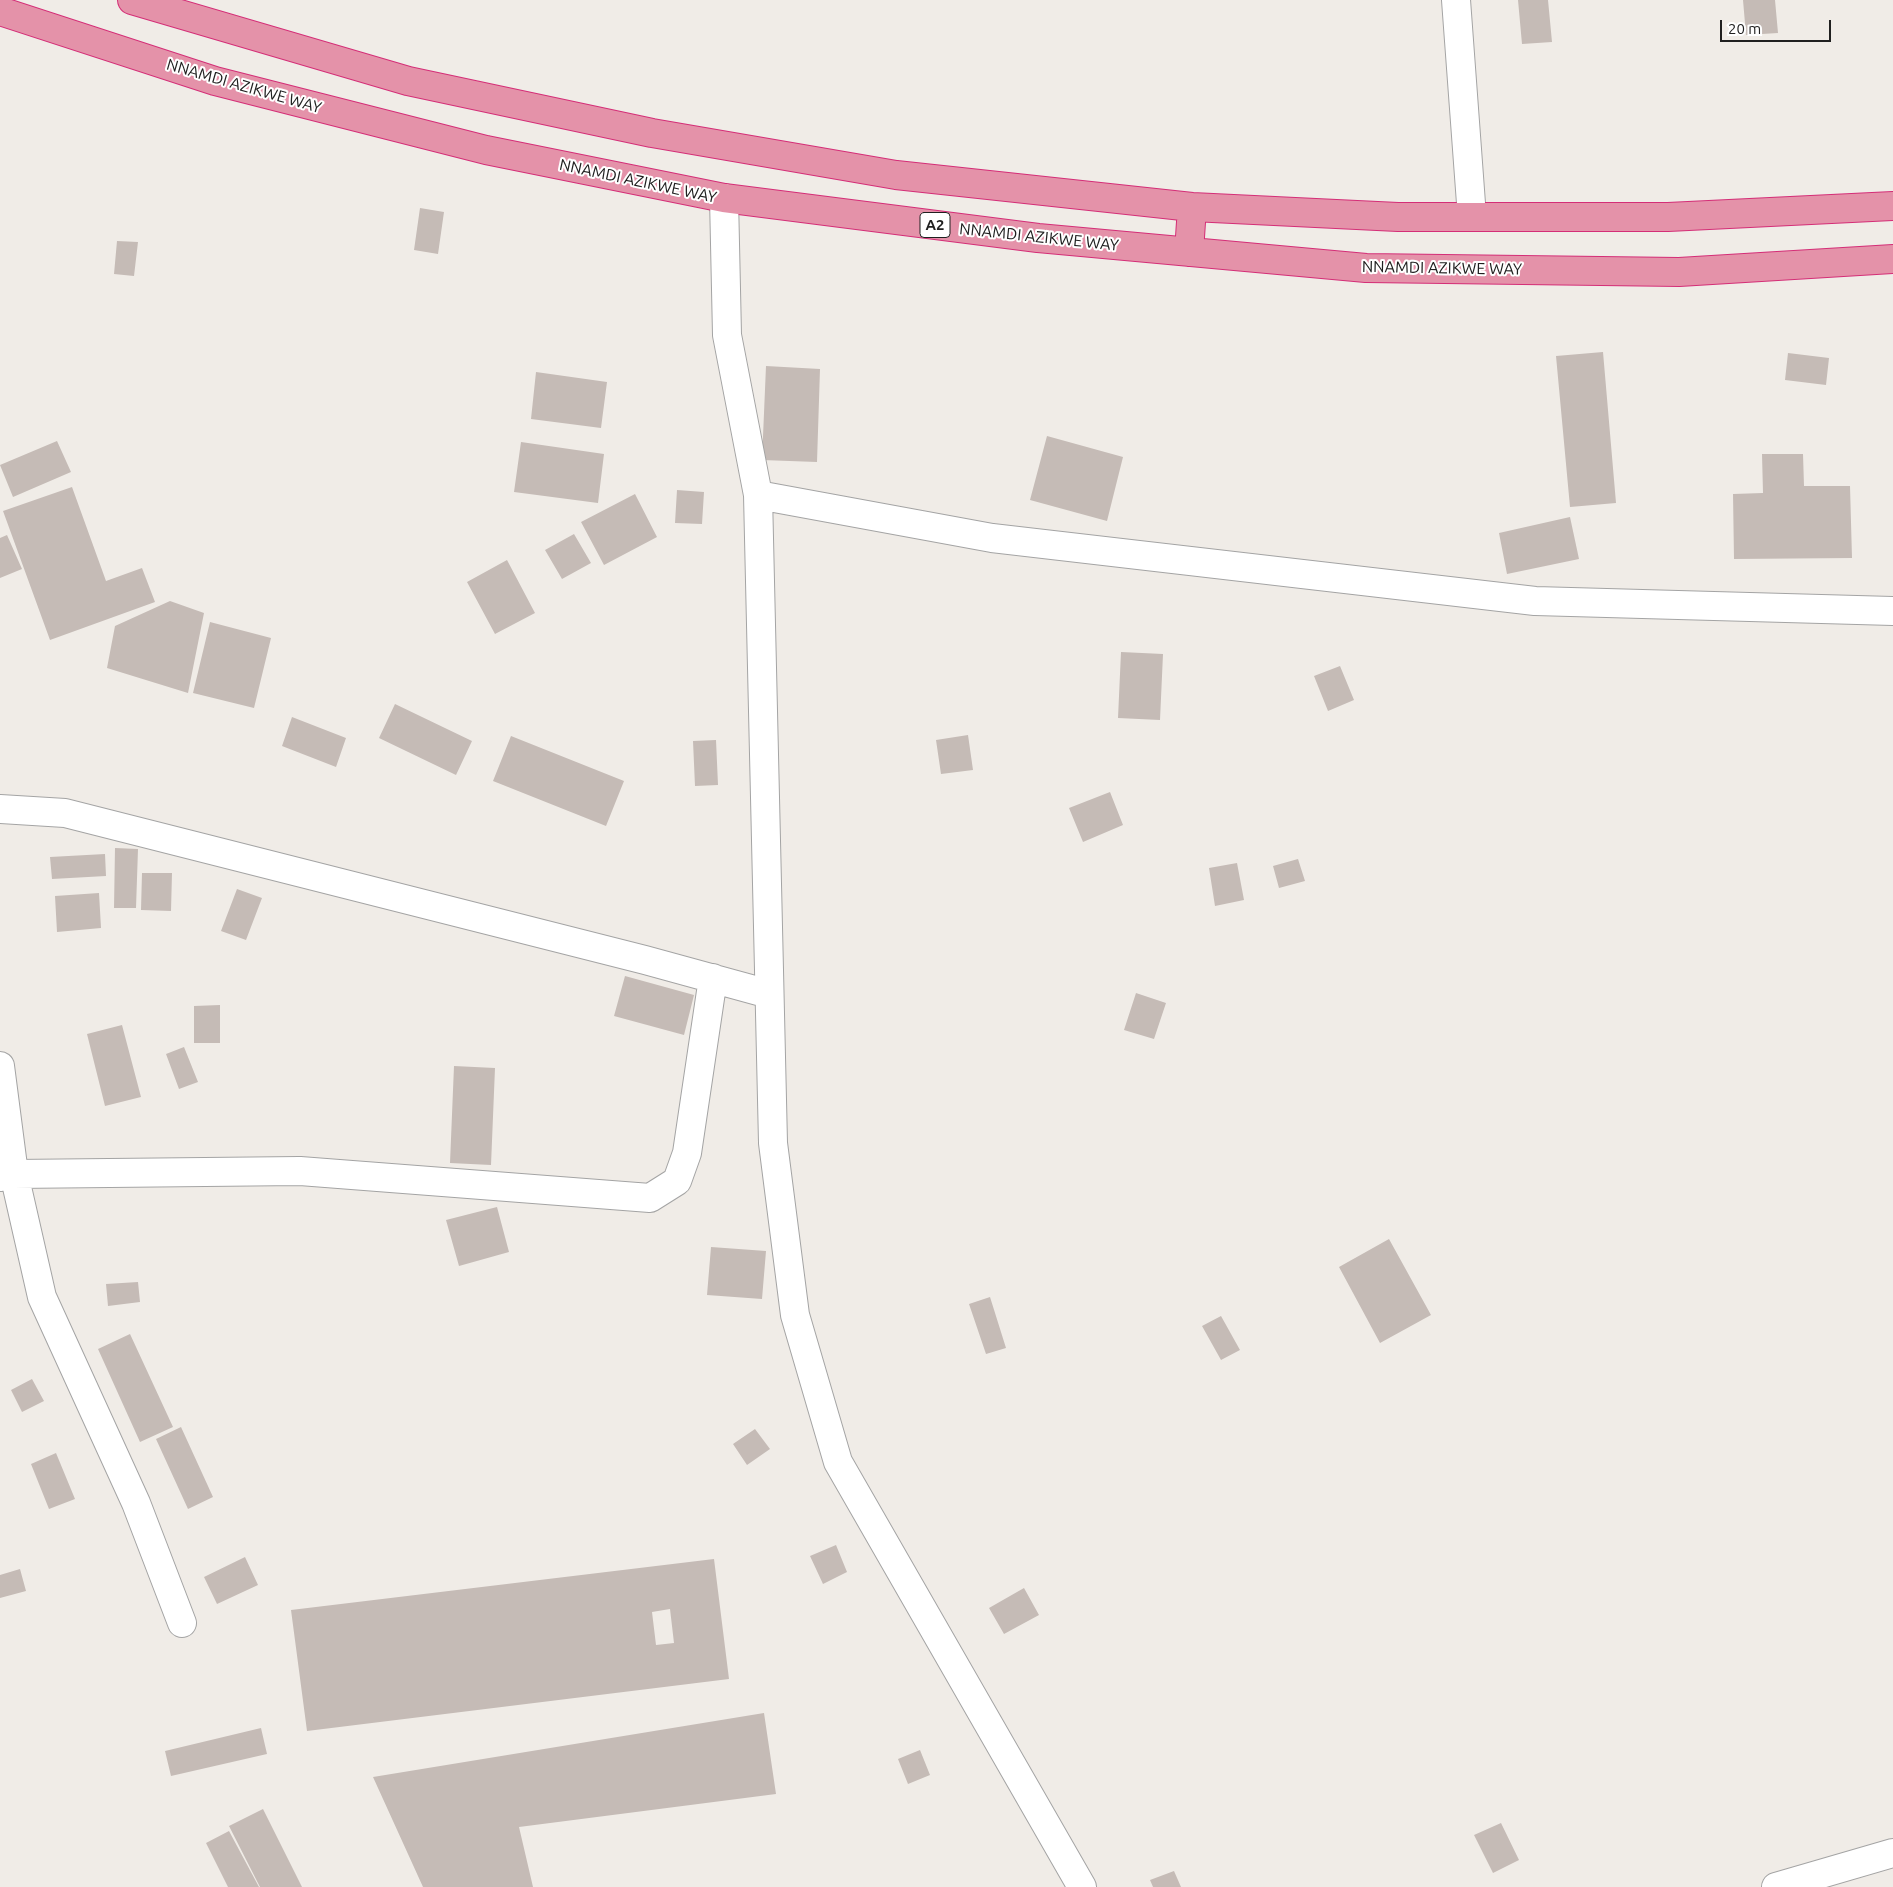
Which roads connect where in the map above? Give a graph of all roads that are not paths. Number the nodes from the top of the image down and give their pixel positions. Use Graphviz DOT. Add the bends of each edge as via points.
graph roads {
  1 [pos="132,0"];
  2 [pos="1456,0"];
  3 [pos="0,11"];
  4 [pos="724,198"];
  5 [pos="1893,206"];
  6 [pos="1192,207"];
  7 [pos="1472,217"];
  8 [pos="1189,252"];
  9 [pos="1893,259"];
  10 [pos="758,495"];
  11 [pos="1893,610"];
  12 [pos="0,808"];
  13 [pos="713,978"];
  14 [pos="769,994"];
  15 [pos="0,1066"];
  16 [pos="7,1175"];
  17 [pos="182,1623"];
  18 [pos="1893,1854"];
  19 [pos="1082,1887"];
  20 [pos="1776,1887"];
  1 -- 6 [label="highway" via="408,81 652,133 896,175"];
  2 -- 7 [label="street"];
  3 -- 4 [label="highway, NNAMDI AZIKWE WAY / A2" via="215,81 486,150"];
  4 -- 8 [label="highway, NNAMDI AZIKWE WAY / A2" via="1038,238"];
  4 -- 10 [label="street" via="727,335"];
  5 -- 7 [label="highway" via="1668,217"];
  6 -- 7 [label="highway" via="1398,218"];
  6 -- 8 [label="highway"];
  8 -- 9 [label="highway, NNAMDI AZIKWE WAY / A2" via="1366,268 1679,272"];
  10 -- 11 [label="street" via="992,538 1535,601"];
  10 -- 14 [label="street"];
  12 -- 13 [label="street" via="65,813"];
  13 -- 14 [label="street"];
  13 -- 16 [label="street" via="687,1153 677,1181 650,1198 300,1171"];
  14 -- 19 [label="street" via="773,1143 795,1315 838,1462"];
  15 -- 16 [label="street"];
  16 -- 17 [label="street" via="42,1297 136,1503"];
  18 -- 20 [label="street"];
}
